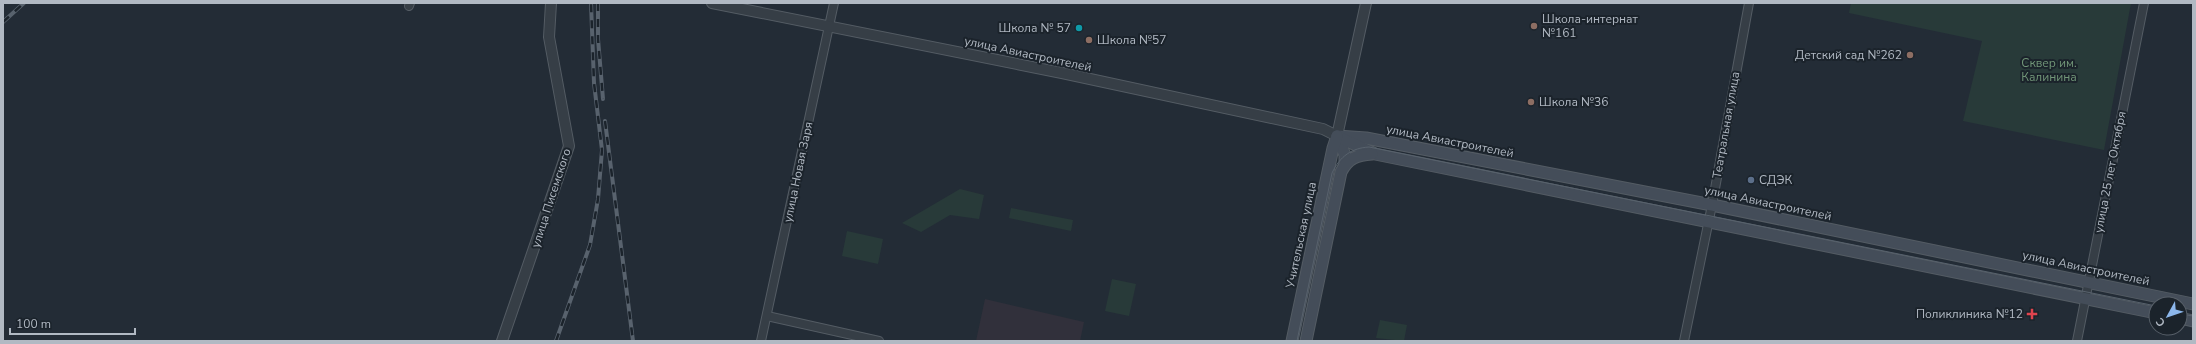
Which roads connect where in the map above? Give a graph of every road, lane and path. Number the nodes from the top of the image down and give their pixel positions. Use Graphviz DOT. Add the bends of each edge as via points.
graph roads {
  1 [pos="551,3"];
  2 [pos="712,3"];
  3 [pos="834,3"];
  4 [pos="1366,3"];
  5 [pos="1749,3"];
  6 [pos="2144,3"];
  7 [pos="830,26"];
  8 [pos="1337,136"];
  9 [pos="1375,154"];
  10 [pos="1345,164"];
  11 [pos="1712,205"];
  12 [pos="1708,223"];
  13 [pos="2088,282"];
  14 [pos="2085,299"];
  15 [pos="2193,304"];
  16 [pos="2148,311"];
  17 [pos="767,316"];
  18 [pos="502,341"];
  19 [pos="761,341"];
  20 [pos="879,341"];
  21 [pos="1292,341"];
  22 [pos="1306,341"];
  23 [pos="1684,341"];
  24 [pos="2077,341"];
  1 -- 18 [label="street, улица Писемского" via="550,37 569,146"];
  2 -- 7 [label="street, улица Авиастроителей"];
  3 -- 7 [label="street, улица Новая Заря"];
  4 -- 8 [label="street, Учительская улица"];
  5 -- 11 [label="street, Театральная улица"];
  6 -- 13 [label="street, улица 25 лет Октября"];
  7 -- 8 [label="street, улица Авиастроителей" via="1323,129"];
  7 -- 17 [label="street, улица Новая Заря"];
  8 -- 9 [label="main road, улица Авиастроителей"];
  8 -- 10 [label="main road" via="1346,154"];
  8 -- 11 [label="main road, улица Авиастроителей" via="1374,139"];
  8 -- 21 [label="main road, Учительская улица" via="1332,148"];
  9 -- 10 [label="main road" via="1357,155"];
  9 -- 12 [label="main road, улица Авиастроителей"];
  10 -- 22 [label="main road" via="1341,172"];
  11 -- 12 [label="street, Театральная улица"];
  11 -- 13 [label="main road, улица Авиастроителей"];
  12 -- 14 [label="main road, улица Авиастроителей"];
  12 -- 23 [label="street, Театральная улица"];
  13 -- 14 [label="street, улица 25 лет Октября"];
  13 -- 15 [label="main road, улица Авиастроителей"];
  14 -- 16 [label="main road, улица Авиастроителей"];
  14 -- 24 [label="street, улица 25 лет Октября"];
  17 -- 19 [label="street, улица Новая Заря"];
  17 -- 20 [label="street"];
}
